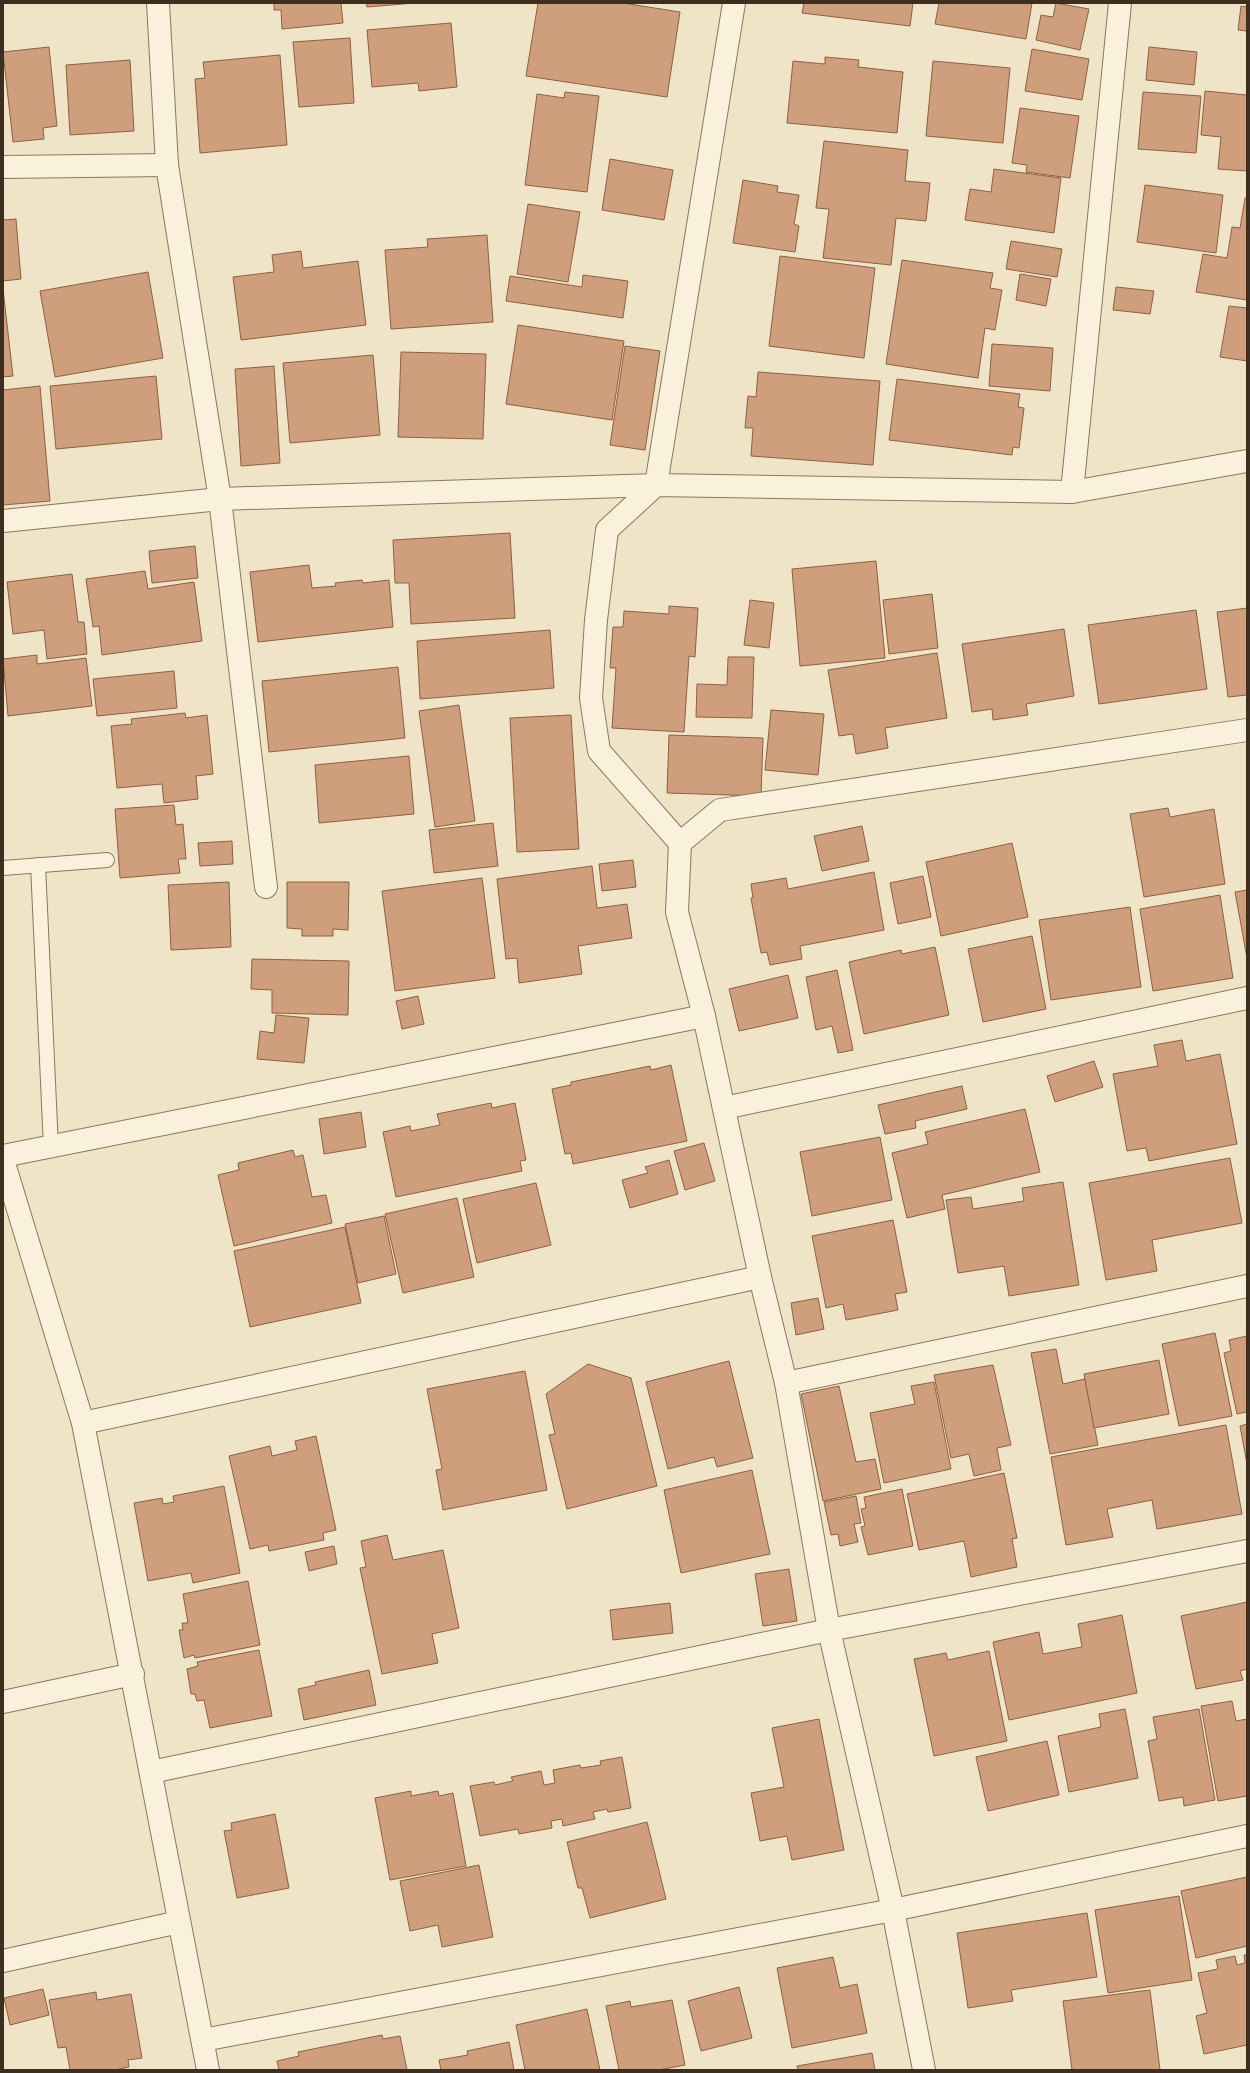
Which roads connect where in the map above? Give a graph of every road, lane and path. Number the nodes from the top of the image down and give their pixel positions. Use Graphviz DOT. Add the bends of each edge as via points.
graph roads {
  1 [pos="158,3"];
  2 [pos="734,3"];
  3 [pos="1120,3"];
  4 [pos="167,165"];
  5 [pos="3,167"];
  6 [pos="1247,461"];
  7 [pos="656,484"];
  8 [pos="1072,492"];
  9 [pos="220,499"];
  10 [pos="3,521"];
  11 [pos="1247,730"];
  12 [pos="680,843"];
  13 [pos="107,860"];
  14 [pos="38,865"];
  15 [pos="3,868"];
  16 [pos="266,887"];
  17 [pos="1247,998"];
  18 [pos="704,1016"];
  19 [pos="724,1108"];
  20 [pos="51,1147"];
  21 [pos="3,1156"];
  22 [pos="3,1160"];
  23 [pos="760,1277"];
  24 [pos="1247,1286"];
  25 [pos="786,1383"];
  26 [pos="83,1423"];
  27 [pos="1247,1551"];
  28 [pos="829,1630"];
  29 [pos="133,1674"];
  30 [pos="3,1702"];
  31 [pos="151,1772"];
  32 [pos="1247,1836"];
  33 [pos="893,1910"];
  34 [pos="179,1922"];
  35 [pos="3,1961"];
  36 [pos="203,2040"];
  37 [pos="208,2070"];
  38 [pos="924,2070"];
  1 -- 4 [label="street"];
  2 -- 7 [label="street"];
  3 -- 8 [label="street"];
  4 -- 5 [label="street"];
  4 -- 9 [label="street"];
  6 -- 8 [label="street"];
  7 -- 8 [label="street"];
  7 -- 9 [label="street"];
  7 -- 12 [label="street" via="607,530 596,620 592,698 600,751"];
  9 -- 10 [label="street"];
  9 -- 16 [label="street"];
  11 -- 12 [label="street" via="720,810"];
  12 -- 18 [label="street" via="677,912"];
  13 -- 14 [label="lane"];
  14 -- 15 [label="lane"];
  14 -- 20 [label="lane"];
  17 -- 19 [label="street"];
  18 -- 19 [label="street"];
  18 -- 20 [label="street"];
  19 -- 23 [label="street"];
  20 -- 21 [label="street"];
  22 -- 26 [label="street"];
  23 -- 25 [label="street"];
  23 -- 26 [label="street"];
  24 -- 25 [label="street"];
  25 -- 28 [label="street"];
  26 -- 29 [label="street"];
  27 -- 28 [label="street"];
  28 -- 31 [label="street"];
  28 -- 33 [label="street"];
  29 -- 30 [label="street"];
  29 -- 31 [label="street"];
  31 -- 34 [label="street"];
  32 -- 33 [label="street"];
  33 -- 36 [label="street"];
  33 -- 38 [label="street"];
  34 -- 35 [label="street"];
  34 -- 36 [label="street"];
  36 -- 37 [label="street"];
}
